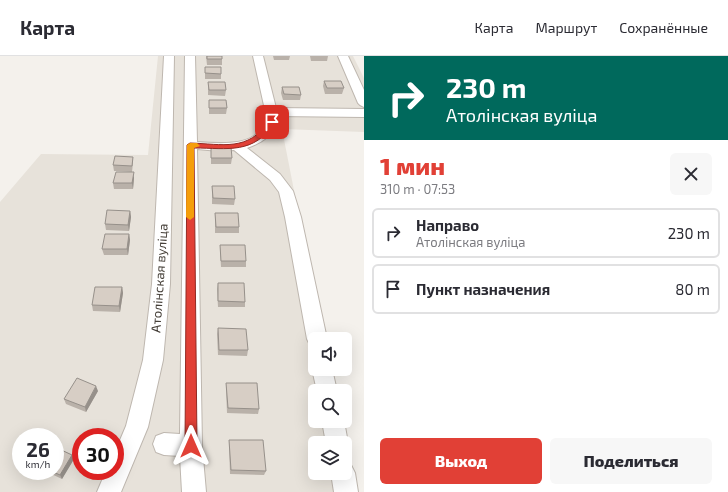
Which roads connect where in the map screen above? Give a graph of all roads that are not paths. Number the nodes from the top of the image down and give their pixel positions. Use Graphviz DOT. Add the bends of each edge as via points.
graph roads {
  1 [pos="169,56"];
  2 [pos="190,56"];
  3 [pos="258,56"];
  4 [pos="344,56"];
  5 [pos="364,103"];
  6 [pos="271,112"];
  7 [pos="364,113"];
  8 [pos="190,145"];
  9 [pos="237,146"];
  10 [pos="315,332"];
  11 [pos="164,444"];
  12 [pos="191,446"];
  13 [pos="344,480"];
  14 [pos="109,492"];
  15 [pos="194,492"];
  16 [pos="346,492"];
  1 -- 14 [label="street, Атолінская вуліца" via="161,284 153,360 137,428"];
  2 -- 8 [label="street"];
  3 -- 6 [label="street" via="265,76"];
  4 -- 5 [label="street"];
  6 -- 7 [label="street"];
  6 -- 9 [label="street" via="272,122 264,133 254,141"];
  8 -- 9 [label="street"];
  8 -- 12 [label="street"];
  9 -- 10 [label="street" via="275,177 286,191"];
  11 -- 12 [label="street"];
  12 -- 15 [label="street"];
  13 -- 16 [label="street"];
}
